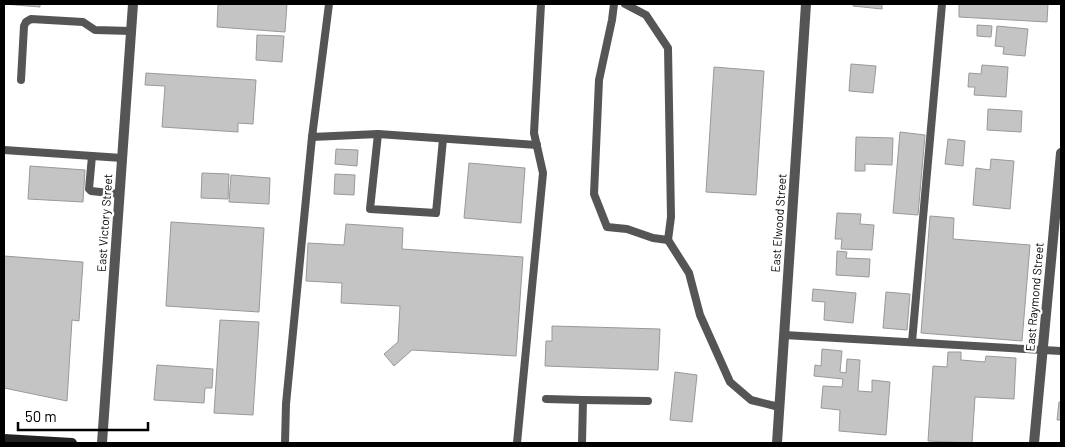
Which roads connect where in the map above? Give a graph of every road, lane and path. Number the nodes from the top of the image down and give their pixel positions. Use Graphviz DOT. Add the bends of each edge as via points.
graph roads {
  1 [pos="133,4"];
  2 [pos="329,4"];
  3 [pos="541,4"];
  4 [pos="614,4"];
  5 [pos="625,4"];
  6 [pos="806,4"];
  7 [pos="942,4"];
  8 [pos="131,31"];
  9 [pos="21,80"];
  10 [pos="378,134"];
  11 [pos="312,137"];
  12 [pos="443,139"];
  13 [pos="537,145"];
  14 [pos="4,150"];
  15 [pos="1061,153"];
  16 [pos="92,156"];
  17 [pos="122,158"];
  18 [pos="119,194"];
  19 [pos="668,240"];
  20 [pos="784,335"];
  21 [pos="912,342"];
  22 [pos="1043,350"];
  23 [pos="1061,351"];
  24 [pos="546,399"];
  25 [pos="583,400"];
  26 [pos="648,401"];
  27 [pos="780,407"];
  28 [pos="4,439"];
  29 [pos="72,443"];
  30 [pos="102,443"];
  31 [pos="285,443"];
  32 [pos="517,443"];
  33 [pos="582,443"];
  34 [pos="777,443"];
  35 [pos="1034,443"];
  1 -- 8 [label="street, East Victory Street"];
  2 -- 11 [label="lane"];
  3 -- 13 [label="lane" via="534,133"];
  4 -- 19 [label="lane" via="599,80 594,194 607,227"];
  5 -- 19 [label="lane" via="646,15 668,48 671,217"];
  6 -- 20 [label="street, East Elwood Street"];
  7 -- 21 [label="lane"];
  8 -- 9 [label="lane" via="94,30 84,22 31,19 24,26"];
  8 -- 17 [label="street, East Victory Street"];
  10 -- 11 [label="lane"];
  10 -- 12 [label="lane"];
  10 -- 12 [label="lane" via="370,209 436,213"];
  11 -- 31 [label="lane"];
  12 -- 13 [label="lane"];
  13 -- 32 [label="lane" via="543,173"];
  14 -- 16 [label="lane"];
  15 -- 22 [label="street, East Raymond Street"];
  16 -- 17 [label="lane"];
  16 -- 18 [label="lane" via="90,191"];
  17 -- 18 [label="street, East Victory Street"];
  18 -- 30 [label="street, East Victory Street"];
  19 -- 27 [label="lane" via="689,273 700,316 730,382 751,400"];
  20 -- 21 [label="lane"];
  20 -- 27 [label="street, East Elwood Street"];
  21 -- 22 [label="lane"];
  22 -- 23 [label="lane"];
  22 -- 35 [label="street, East Raymond Street"];
  24 -- 25 [label="lane"];
  25 -- 26 [label="lane"];
  25 -- 33 [label="lane"];
  27 -- 34 [label="street, East Elwood Street"];
  28 -- 29 [label="main road"];
}
